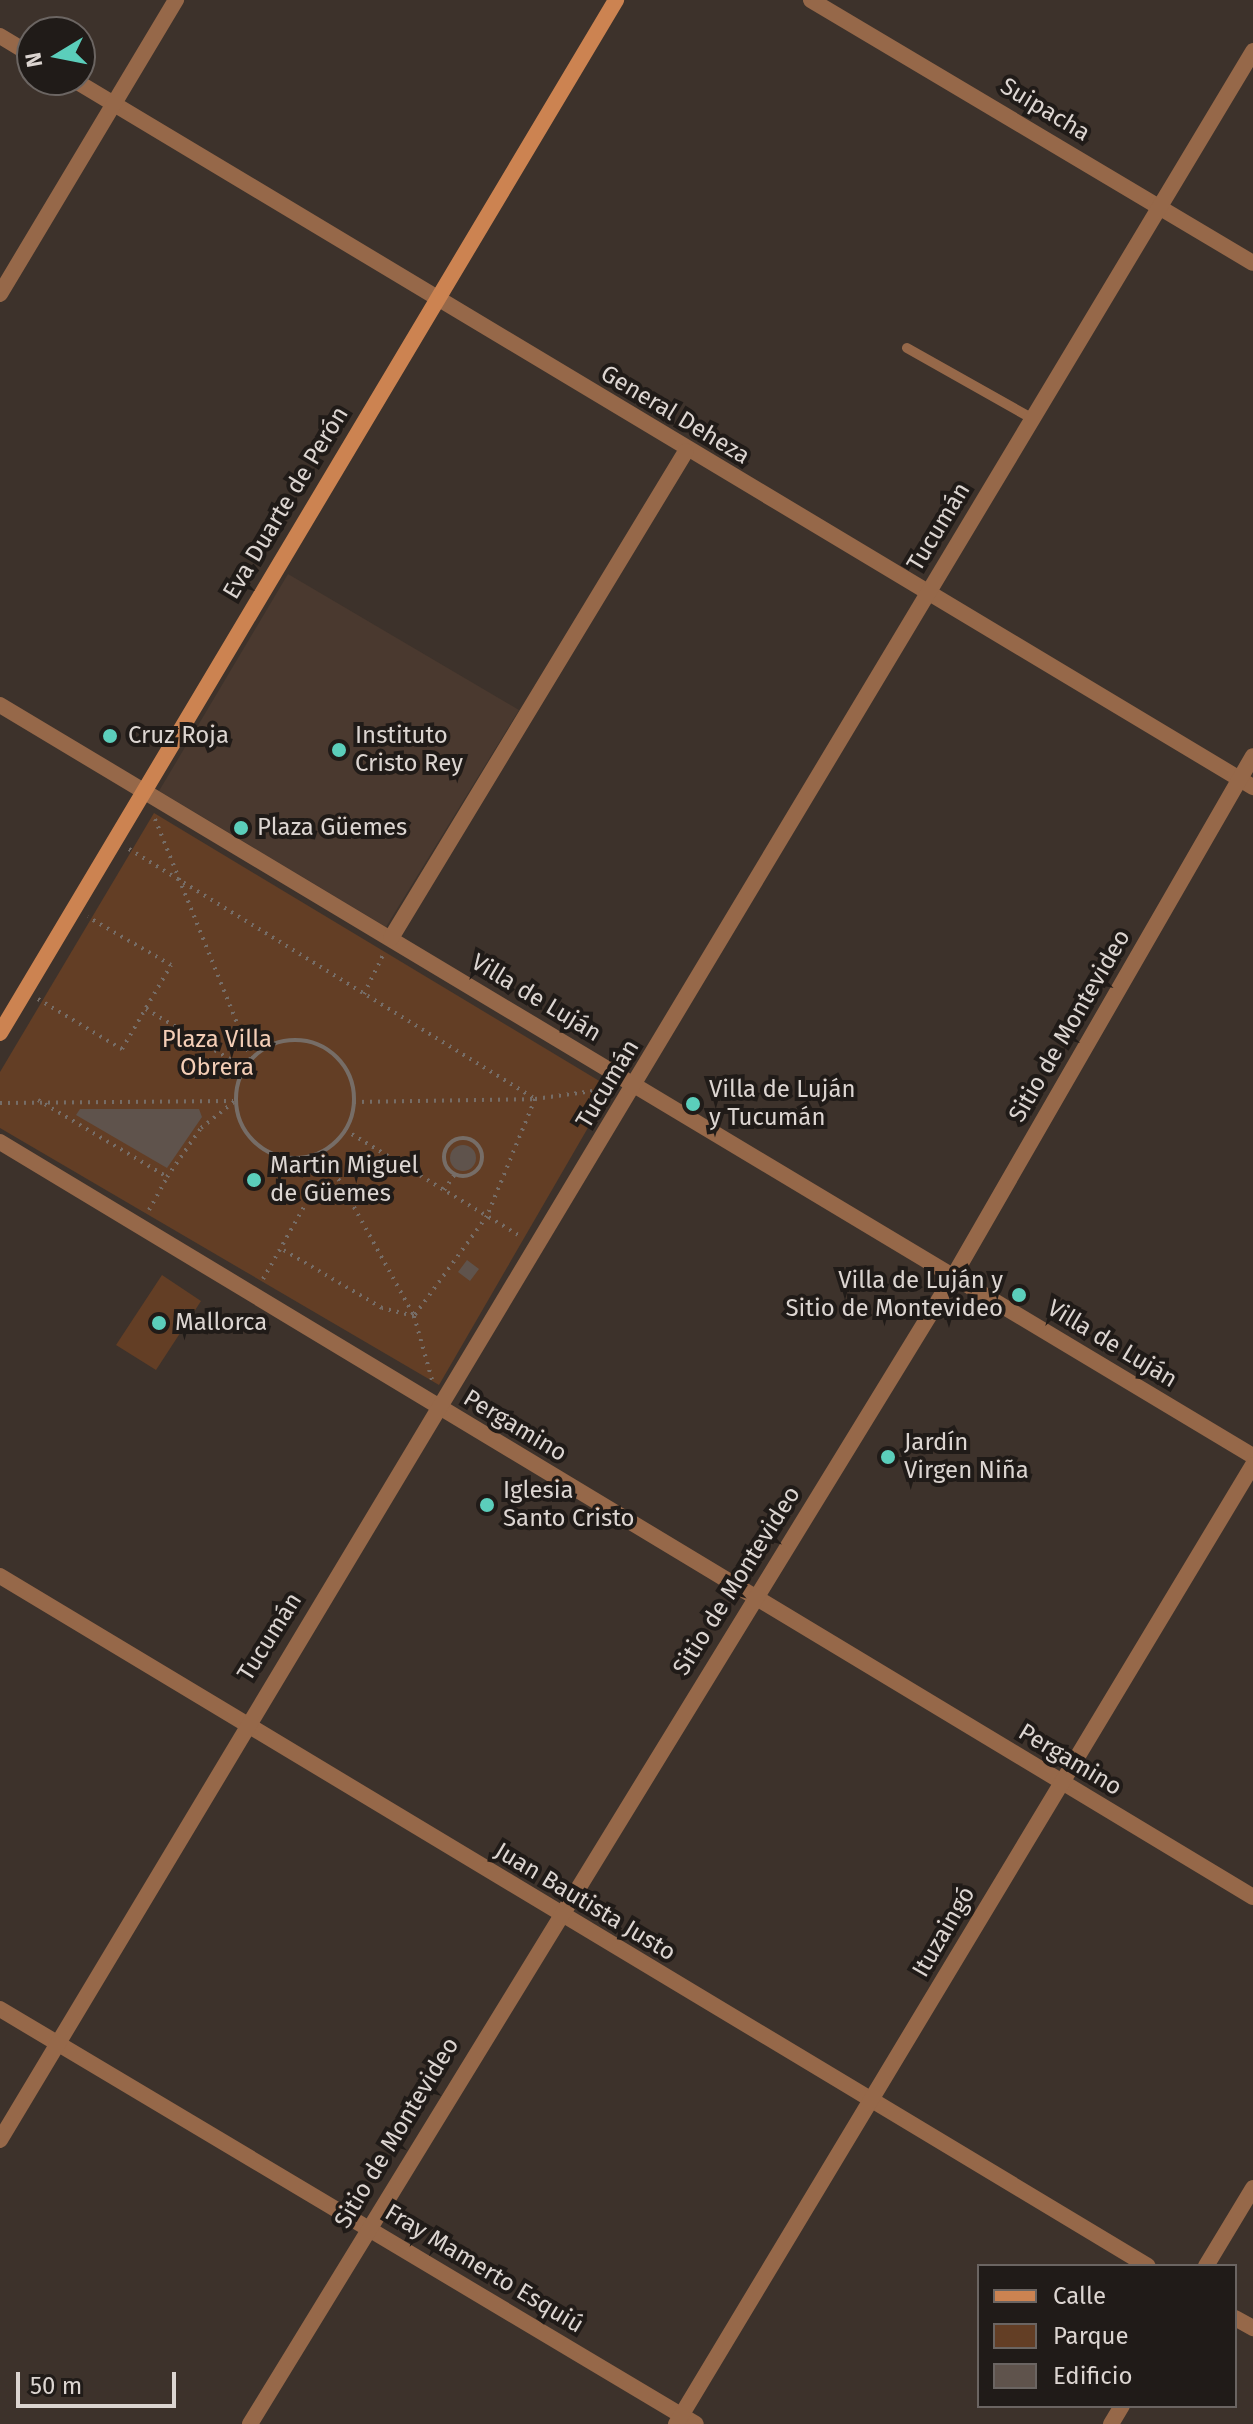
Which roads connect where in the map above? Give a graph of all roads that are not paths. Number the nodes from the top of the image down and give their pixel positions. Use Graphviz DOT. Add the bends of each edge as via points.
graph roads {
  1 [pos="176,0"];
  2 [pos="616,0"];
  3 [pos="811,0"];
  4 [pos="1253,51"];
  5 [pos="96,94"];
  6 [pos="113,104"];
  7 [pos="1158,206"];
  8 [pos="1253,263"];
  9 [pos="0,294"];
  10 [pos="438,298"];
  11 [pos="907,348"];
  12 [pos="1031,418"];
  13 [pos="686,451"];
  14 [pos="927,593"];
  15 [pos="0,705"];
  16 [pos="1253,756"];
  17 [pos="1246,783"];
  18 [pos="141,789"];
  19 [pos="391,938"];
  20 [pos="0,1033"];
  21 [pos="635,1085"];
  22 [pos="0,1142"];
  23 [pos="953,1277"];
  24 [pos="440,1408"];
  25 [pos="1253,1456"];
  26 [pos="1253,1465"];
  27 [pos="0,1576"];
  28 [pos="754,1599"];
  29 [pos="246,1723"];
  30 [pos="1060,1783"];
  31 [pos="1253,1897"];
  32 [pos="558,1914"];
  33 [pos="0,2009"];
  34 [pos="58,2044"];
  35 [pos="872,2101"];
  36 [pos="0,2140"];
  37 [pos="1253,2188"];
  38 [pos="368,2228"];
  39 [pos="1145,2264"];
  40 [pos="1207,2264"];
  41 [pos="679,2419"];
  42 [pos="250,2424"];
  43 [pos="696,2424"];
  1 -- 6 [label="street"];
  2 -- 10 [label="main road, Eva Duarte de Perón"];
  3 -- 7 [label="street, Suipacha"];
  4 -- 7 [label="street, Tucumán"];
  5 -- 6 [label="street, General Deheza"];
  6 -- 9 [label="street"];
  6 -- 10 [label="street, General Deheza"];
  7 -- 8 [label="street, Suipacha"];
  7 -- 12 [label="street, Tucumán"];
  10 -- 13 [label="street, General Deheza"];
  10 -- 18 [label="main road, Eva Duarte de Perón"];
  11 -- 12 [label="lane"];
  12 -- 14 [label="street, Tucumán"];
  13 -- 14 [label="street, General Deheza"];
  13 -- 19 [label="street"];
  14 -- 17 [label="street, General Deheza"];
  14 -- 21 [label="street, Tucumán"];
  15 -- 18 [label="street, Villa de Luján"];
  16 -- 17 [label="street, Sitio de Montevideo"];
  17 -- 23 [label="street, Sitio de Montevideo"];
  18 -- 19 [label="street, Villa de Luján"];
  18 -- 20 [label="main road, Eva Duarte de Perón"];
  19 -- 21 [label="street, Villa de Luján"];
  21 -- 23 [label="street, Villa de Luján"];
  21 -- 24 [label="street, Tucumán"];
  22 -- 24 [label="street, Pergamino"];
  23 -- 25 [label="street, Villa de Luján"];
  23 -- 28 [label="street, Sitio de Montevideo"];
  24 -- 28 [label="street, Pergamino"];
  24 -- 29 [label="street, Tucumán"];
  26 -- 30 [label="street, Ituzaingó"];
  27 -- 29 [label="street, Juan Bautista Justo"];
  28 -- 30 [label="street, Pergamino"];
  28 -- 32 [label="street, Sitio de Montevideo"];
  29 -- 32 [label="street, Juan Bautista Justo"];
  29 -- 34 [label="street, Tucumán"];
  30 -- 31 [label="street, Pergamino"];
  30 -- 35 [label="street, Ituzaingó"];
  32 -- 35 [label="street, Juan Bautista Justo"];
  32 -- 38 [label="street, Sitio de Montevideo"];
  33 -- 34 [label="street, Fray Mamerto Esquiú"];
  34 -- 36 [label="street, Tucumán"];
  34 -- 38 [label="street, Fray Mamerto Esquiú"];
  35 -- 39 [label="street, Juan Bautista Justo"];
  35 -- 41 [label="street, Ituzaingó"];
  37 -- 40 [label="street"];
  38 -- 41 [label="street, Fray Mamerto Esquiú"];
  38 -- 42 [label="street, Sitio de Montevideo"];
  41 -- 43 [label="street, Fray Mamerto Esquiú"];
}
